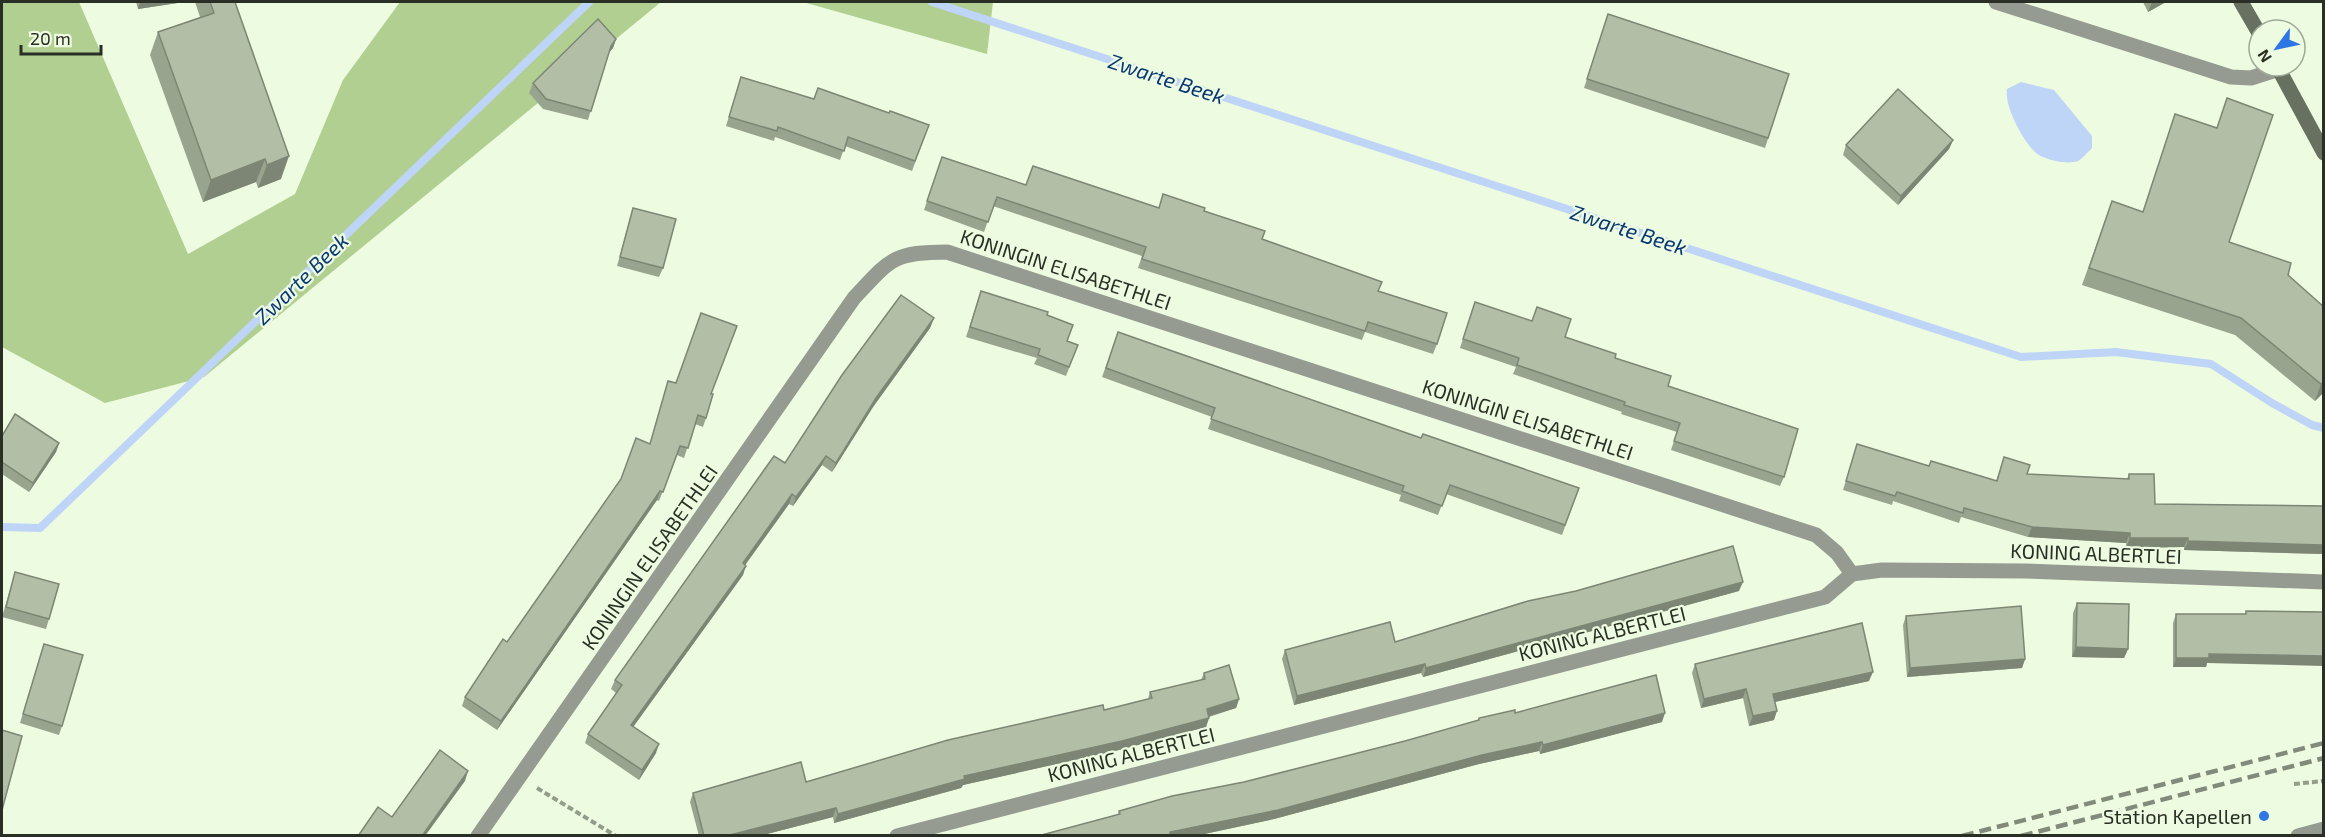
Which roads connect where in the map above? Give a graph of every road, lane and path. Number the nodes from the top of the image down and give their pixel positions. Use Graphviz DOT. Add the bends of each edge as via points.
graph roads {
  1 [pos="1996,2"];
  2 [pos="2241,2"];
  3 [pos="2250,18"];
  4 [pos="2247,78"];
  5 [pos="2283,78"];
  6 [pos="2324,153"];
  7 [pos="1852,574"];
  8 [pos="2324,582"];
  9 [pos="521,777"];
  10 [pos="2324,781"];
  11 [pos="2294,784"];
  12 [pos="2324,829"];
  13 [pos="478,836"];
  14 [pos="616,836"];
  15 [pos="897,836"];
  16 [pos="2298,836"];
  1 -- 4 [label="street" via="2231,77"];
  2 -- 3 [label="street"];
  5 -- 6 [label="street"];
  7 -- 8 [label="street, KONING ALBERTLEI" via="1882,570 2025,571"];
  7 -- 9 [label="street, KONINGIN ELISABETHLEI" via="1837,553 1816,535 947,252 912,252 886,264 854,298"];
  7 -- 15 [label="street, KONING ALBERTLEI" via="1825,597"];
  9 -- 13 [label="street, KONINGIN ELISABETHLEI"];
  9 -- 14 [label="path"];
  10 -- 11 [label="path"];
  12 -- 16 [label="street"];
}
